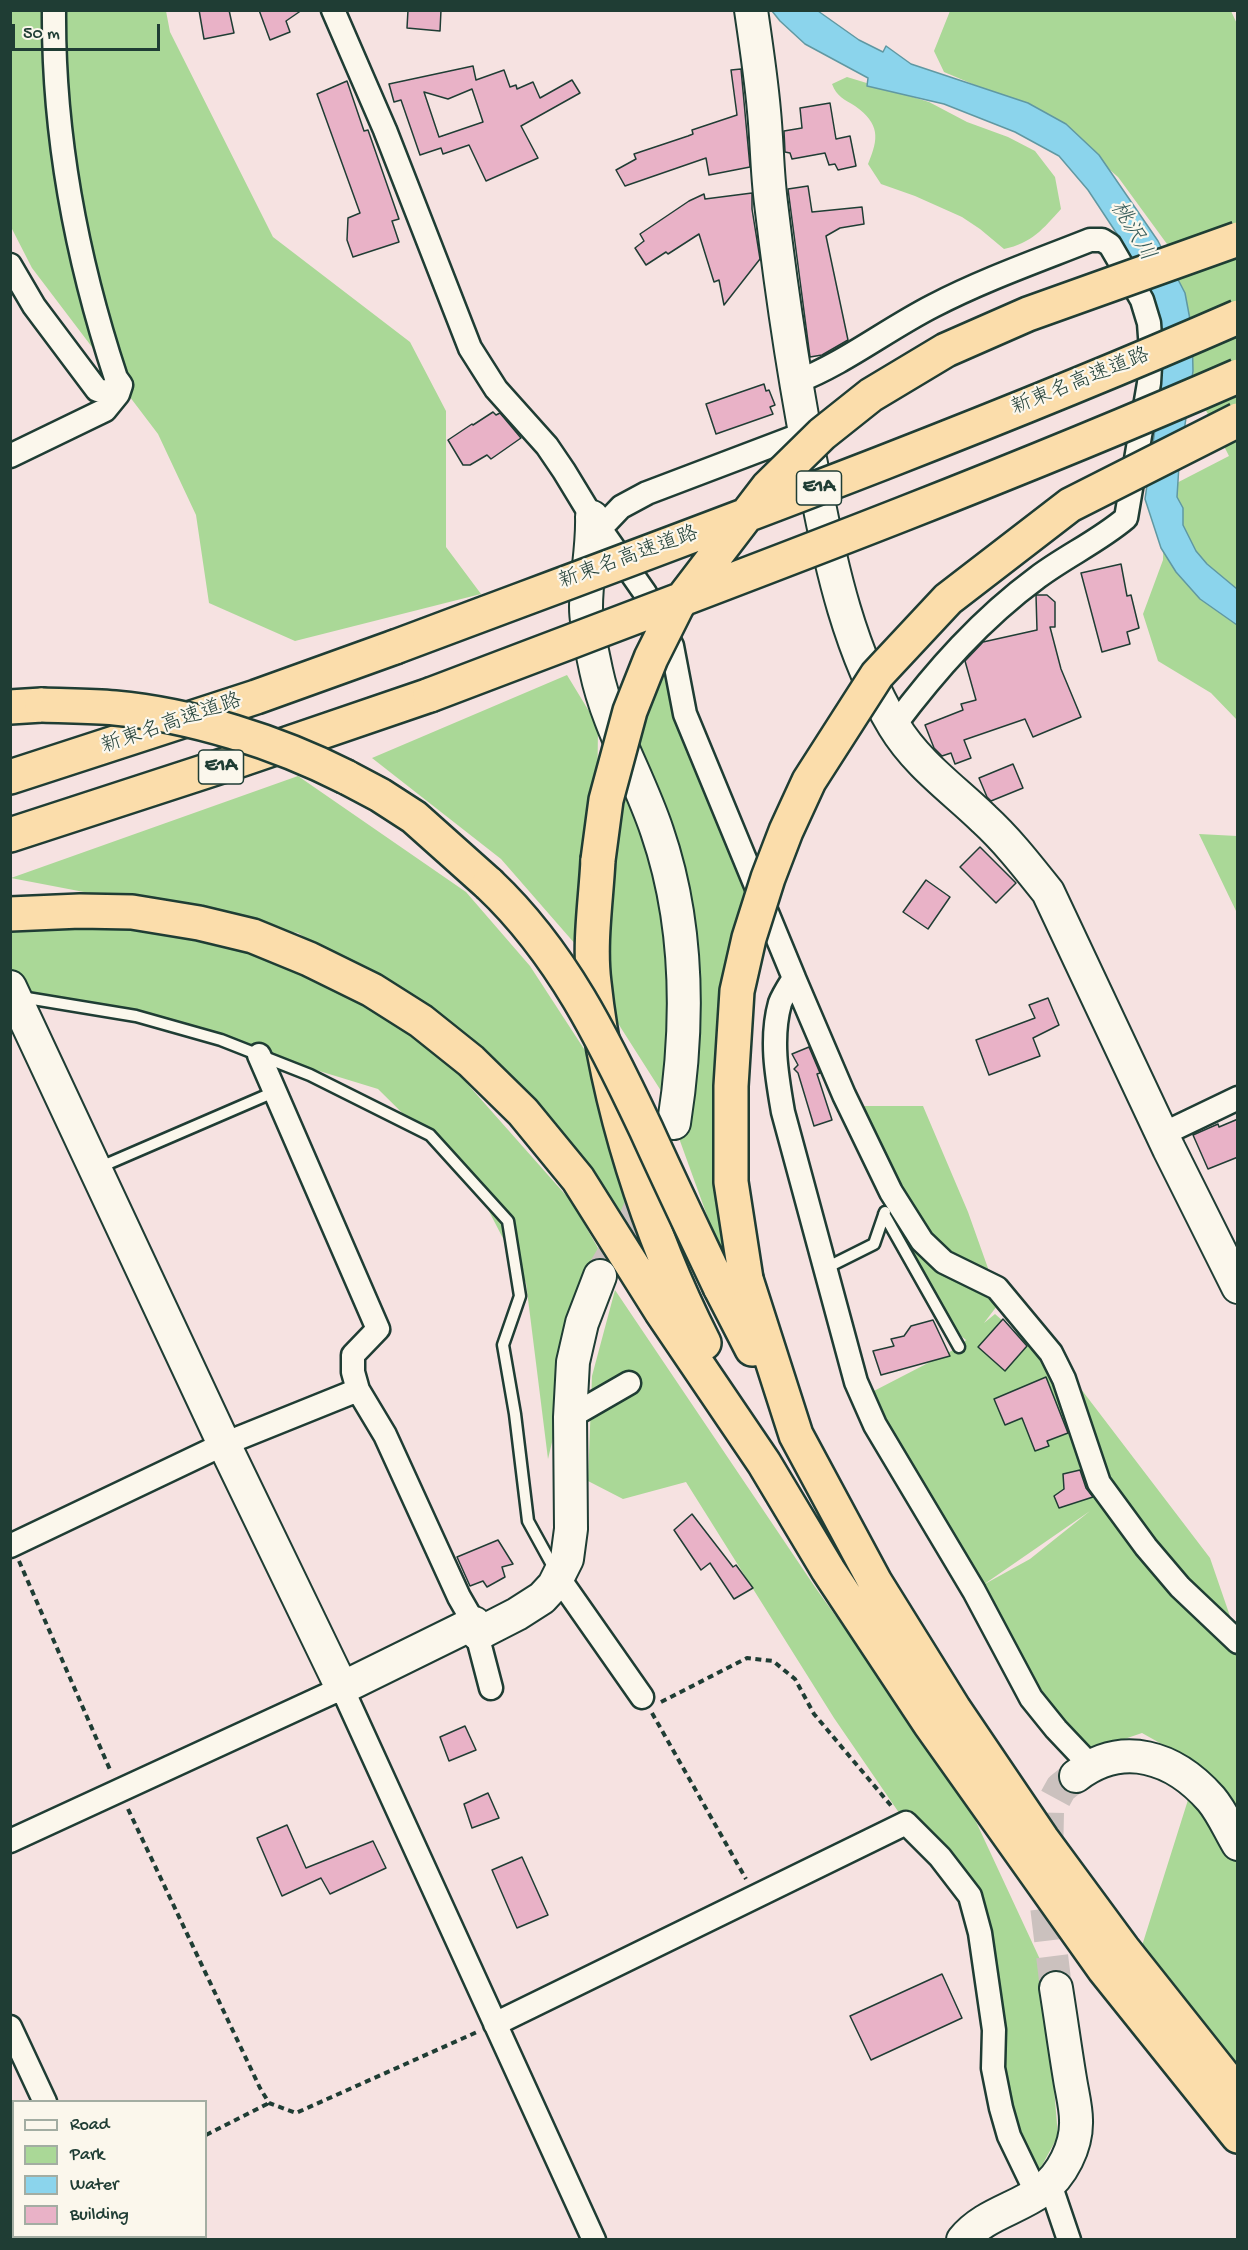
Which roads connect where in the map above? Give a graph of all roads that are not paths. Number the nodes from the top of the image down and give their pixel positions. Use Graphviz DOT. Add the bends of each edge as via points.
graph roads {
  1 [pos="54,10"];
  2 [pos="333,10"];
  3 [pos="751,10"];
  4 [pos="1238,238"];
  5 [pos="10,265"];
  6 [pos="1238,317"];
  7 [pos="1238,376"];
  8 [pos="796,382"];
  9 [pos="118,394"];
  10 [pos="1238,420"];
  11 [pos="805,433"];
  12 [pos="10,456"];
  13 [pos="596,523"];
  14 [pos="26,706"];
  15 [pos="894,726"];
  16 [pos="10,777"];
  17 [pos="10,835"];
  18 [pos="10,914"];
  19 [pos="794,978"];
  20 [pos="12,993"];
  21 [pos="259,1055"];
  22 [pos="274,1092"];
  23 [pos="1238,1098"];
  24 [pos="674,1123"];
  25 [pos="1163,1134"];
  26 [pos="95,1169"];
  27 [pos="891,1192"];
  28 [pos="884,1214"];
  29 [pos="826,1268"];
  30 [pos="600,1275"];
  31 [pos="733,1283"];
  32 [pos="1238,1287"];
  33 [pos="959,1347"];
  34 [pos="628,1383"];
  35 [pos="358,1390"];
  36 [pos="570,1417"];
  37 [pos="224,1444"];
  38 [pos="764,1463"];
  39 [pos="11,1546"];
  40 [pos="558,1577"];
  41 [pos="474,1623"];
  42 [pos="1238,1642"];
  43 [pos="342,1688"];
  44 [pos="491,1688"];
  45 [pos="642,1697"];
  46 [pos="1083,1770"];
  47 [pos="10,1841"];
  48 [pos="1238,1844"];
  49 [pos="1056,1988"];
  50 [pos="495,2024"];
  51 [pos="10,2027"];
  52 [pos="1238,2094"];
  53 [pos="44,2100"];
  54 [pos="1238,2136"];
  55 [pos="1044,2189"];
  56 [pos="594,2240"];
  57 [pos="963,2240"];
  58 [pos="1069,2240"];
  1 -- 9 [label="street" via="55,83 73,211 91,294 121,385"];
  2 -- 13 [label="street" via="385,130 470,348 496,389 547,446"];
  3 -- 8 [label="street" via="765,111 770,199"];
  4 -- 38 [label="highway, bridge" via="1028,314 946,350 871,395 822,434 768,487 677,606 630,711 606,800 598,860 593,982 626,1144 685,1306"];
  5 -- 9 [label="street" via="34,306 97,390"];
  6 -- 16 [label="highway, 新東名高速道路 / E1A, bridge" via="839,481 256,697"];
  7 -- 17 [label="highway, E1A, bridge" via="855,532 430,695"];
  8 -- 11 [label="street"];
  8 -- 15 [label="street" via="836,364 973,286 1090,240 1110,245 1142,300 1149,323 1149,383 1126,518 996,609 929,680"];
  9 -- 12 [label="street" via="105,410"];
  10 -- 31 [label="highway, bridge" via="1070,505 948,598 878,675 809,781 768,878 737,991 731,1086"];
  11 -- 13 [label="street" via="647,493"];
  11 -- 15 [label="street" via="840,595 860,660"];
  13 -- 19 [label="street" via="645,592 672,646 685,714"];
  13 -- 24 [label="street" via="586,610 596,672 658,832 672,884 682,957 684,1035"];
  14 -- 31 [label="highway, bridge" via="117,708 238,734 313,760 414,817 489,884 532,931 569,982"];
  15 -- 25 [label="street" via="924,766 985,820 1048,892"];
  18 -- 38 [label="highway" via="132,912 252,936 372,990 422,1021 471,1061 523,1112 578,1179"];
  19 -- 27 [label="street"];
  19 -- 29 [label="street" via="781,1002 776,1073"];
  20 -- 21 [label="lane" via="136,1016"];
  20 -- 26 [label="street"];
  21 -- 22 [label="street"];
  21 -- 40 [label="lane" via="310,1075 430,1135 508,1221 520,1296 503,1345 528,1521"];
  22 -- 26 [label="lane"];
  22 -- 35 [label="street" via="378,1329 353,1355"];
  23 -- 25 [label="street"];
  25 -- 32 [label="street"];
  26 -- 37 [label="street"];
  27 -- 28 [label="lane"];
  27 -- 42 [label="street" via="922,1241 944,1262 997,1288 1051,1353 1064,1379 1100,1484 1180,1587"];
  28 -- 29 [label="lane" via="874,1244"];
  28 -- 33 [label="lane"];
  29 -- 46 [label="street" via="856,1382 875,1425 974,1590 1031,1698"];
  30 -- 36 [label="street" via="573,1362"];
  31 -- 52 [label="highway" via="796,1435 875,1582 1042,1839"];
  34 -- 36 [label="street"];
  35 -- 37 [label="street"];
  35 -- 41 [label="street" via="385,1436"];
  36 -- 40 [label="street" via="571,1529 567,1559"];
  37 -- 39 [label="street"];
  37 -- 43 [label="street"];
  38 -- 54 [label="highway" via="828,1570 943,1743 1104,1969"];
  40 -- 41 [label="street" via="542,1599 517,1614 478,1634"];
  40 -- 45 [label="street"];
  41 -- 43 [label="street"];
  41 -- 44 [label="street"];
  43 -- 47 [label="street"];
  43 -- 50 [label="street"];
  46 -- 48 [label="street" via="1114,1757 1138,1755 1164,1762 1212,1800"];
  49 -- 55 [label="street" via="1076,2121 1064,2166"];
  50 -- 55 [label="street" via="906,1823 940,1857 970,1896 980,1933 994,2030 993,2068 1001,2108 1009,2136"];
  50 -- 56 [label="street"];
  51 -- 53 [label="street"];
  55 -- 57 [label="street" via="997,2214"];
  55 -- 58 [label="street"];
}
